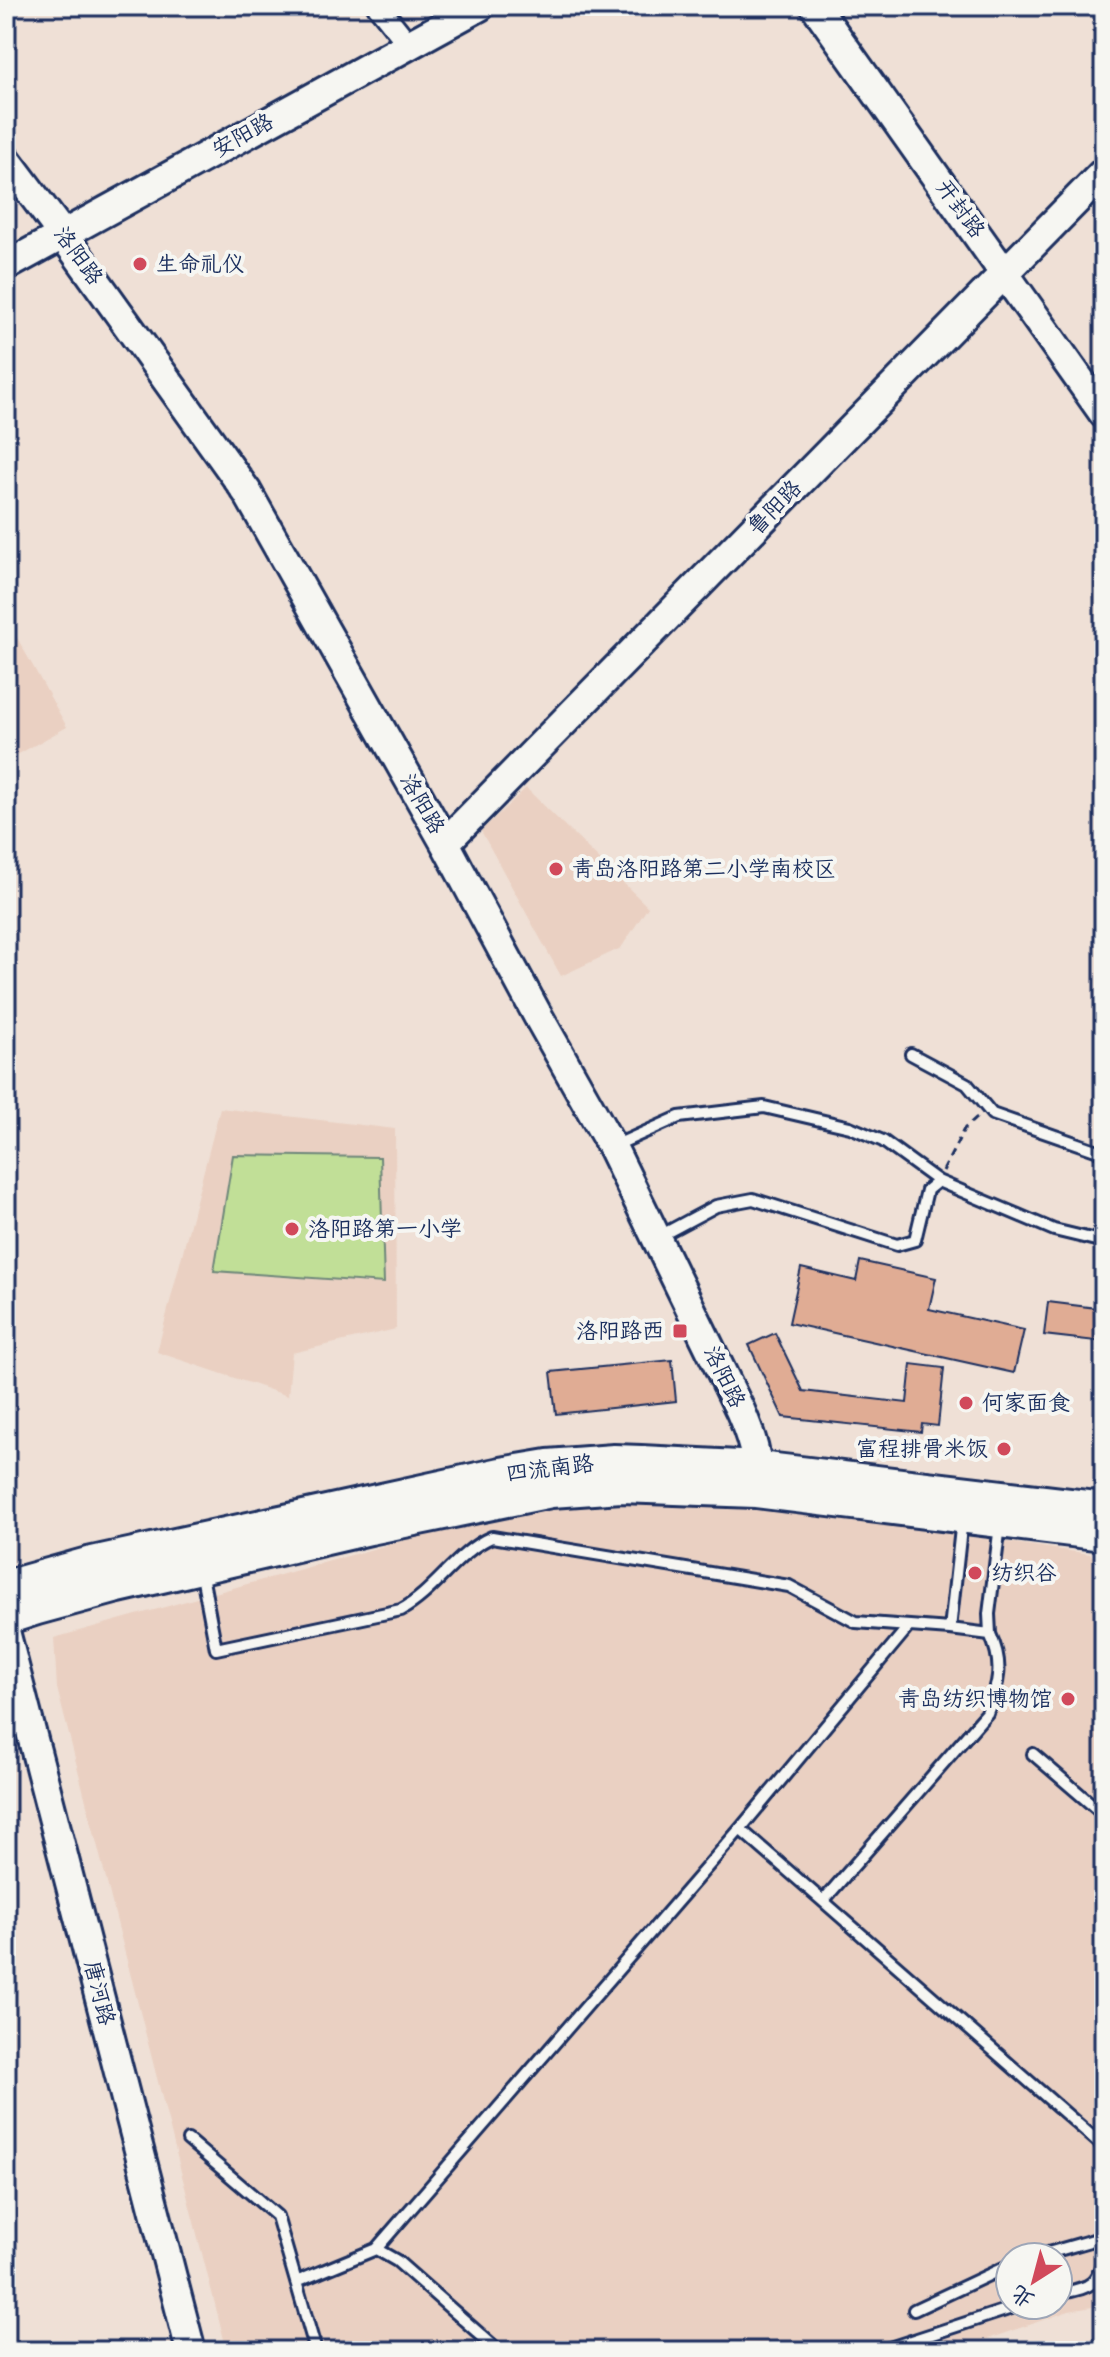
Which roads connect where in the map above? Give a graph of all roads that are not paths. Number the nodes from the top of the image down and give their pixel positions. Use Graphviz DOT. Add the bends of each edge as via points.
graph roads {
  1 [pos="378,6"];
  2 [pos="480,6"];
  3 [pos="815,6"];
  4 [pos="409,45"];
  5 [pos="6,159"];
  6 [pos="1104,172"];
  7 [pos="63,235"];
  8 [pos="6,266"];
  9 [pos="1005,272"];
  10 [pos="1104,414"];
  11 [pos="445,843"];
  12 [pos="911,1054"];
  13 [pos="612,1147"];
  14 [pos="1104,1153"];
  15 [pos="938,1181"];
  16 [pos="656,1238"];
  17 [pos="1104,1242"];
  18 [pos="757,1480"];
  19 [pos="964,1504"];
  20 [pos="1002,1508"];
  21 [pos="1104,1509"];
  22 [pos="1104,1534"];
  23 [pos="200,1568"];
  24 [pos="6,1587"];
  25 [pos="909,1626"];
  26 [pos="950,1629"];
  27 [pos="990,1634"];
  28 [pos="7,1635"];
  29 [pos="1033,1754"];
  30 [pos="1104,1815"];
  31 [pos="740,1829"];
  32 [pos="823,1901"];
  33 [pos="188,2140"];
  34 [pos="1104,2147"];
  35 [pos="1104,2237"];
  36 [pos="1074,2246"];
  37 [pos="376,2249"];
  38 [pos="1104,2253"];
  39 [pos="994,2272"];
  40 [pos="296,2282"];
  41 [pos="1074,2289"];
  42 [pos="914,2310"];
  43 [pos="994,2314"];
  44 [pos="191,2351"];
  45 [pos="316,2351"];
  46 [pos="499,2351"];
  47 [pos="880,2351"];
  1 -- 4 [label="street"];
  2 -- 4 [label="street, 安阳路"];
  3 -- 9 [label="street, 开封路"];
  4 -- 7 [label="street, 安阳路"];
  5 -- 7 [label="street, 洛阳路"];
  6 -- 9 [label="street, 鲁阳路"];
  7 -- 8 [label="street, 安阳路"];
  7 -- 11 [label="street, 洛阳路" via="247,492"];
  9 -- 10 [label="street, 开封路"];
  9 -- 11 [label="street, 鲁阳路"];
  11 -- 13 [label="street, 洛阳路"];
  12 -- 14 [label="lane" via="959,1078 992,1114"];
  13 -- 15 [label="lane" via="679,1117 764,1107 850,1127 883,1141"];
  13 -- 16 [label="street, 洛阳路"];
  15 -- 16 [label="lane" via="927,1190 915,1240 897,1245 753,1199 716,1206"];
  15 -- 17 [label="lane" via="1054,1230"];
  16 -- 18 [label="street, 洛阳路" via="751,1436"];
  18 -- 19 [label="main road, 四流南路"];
  18 -- 23 [label="main road, 四流南路" via="551,1491"];
  18 -- 24 [label="main road, 四流南路" via="614,1461 548,1466 216,1535"];
  19 -- 20 [label="main road, 四流南路"];
  19 -- 26 [label="lane"];
  20 -- 21 [label="main road, 四流南路"];
  20 -- 22 [label="main road, 四流南路"];
  20 -- 27 [label="lane"];
  23 -- 25 [label="lane" via="216,1649 401,1610 417,1602 477,1543 492,1537 789,1586 856,1622"];
  23 -- 28 [label="main road, 四流南路" via="37,1608"];
  25 -- 26 [label="lane"];
  25 -- 31 [label="lane"];
  26 -- 27 [label="lane"];
  27 -- 32 [label="lane" via="997,1650 999,1684 987,1713"];
  28 -- 44 [label="street, 唐河路"];
  29 -- 30 [label="lane"];
  31 -- 32 [label="lane"];
  31 -- 37 [label="lane"];
  32 -- 34 [label="lane"];
  33 -- 40 [label="lane" via="277,2216"];
  35 -- 36 [label="lane"];
  37 -- 40 [label="lane"];
  37 -- 46 [label="lane" via="397,2261"];
  38 -- 41 [label="lane" via="1093,2284"];
  39 -- 42 [label="lane"];
  40 -- 45 [label="lane"];
  43 -- 47 [label="lane"];
}
